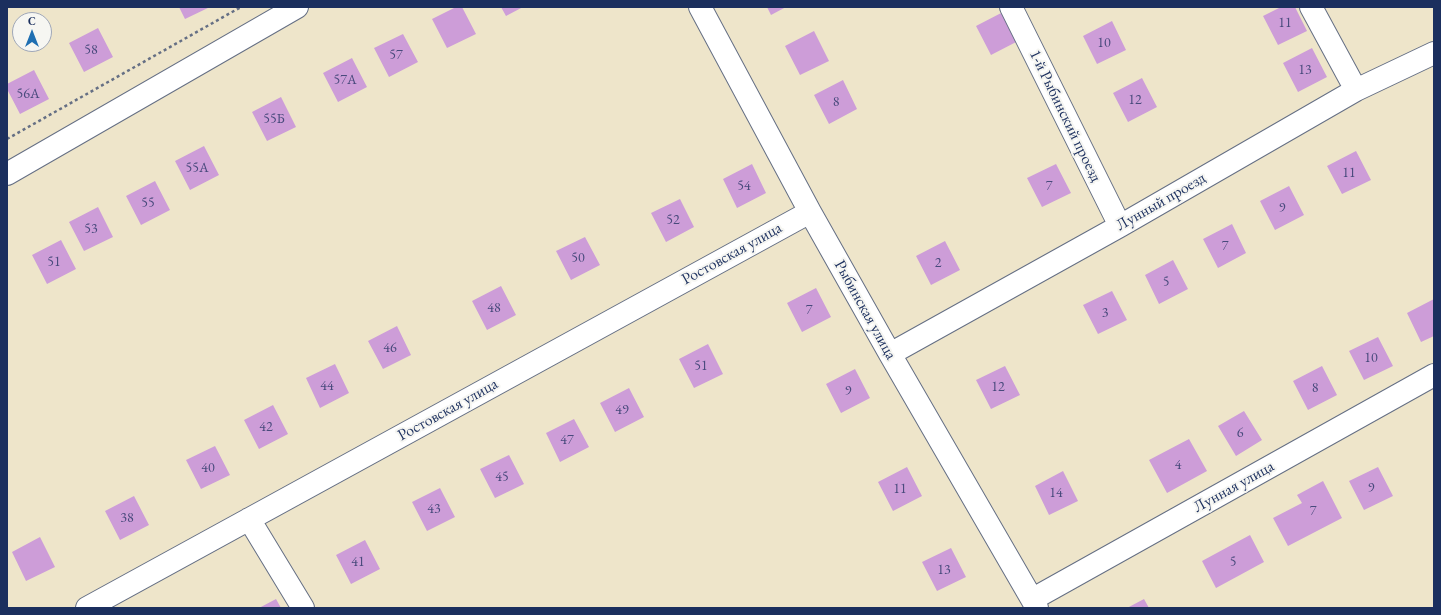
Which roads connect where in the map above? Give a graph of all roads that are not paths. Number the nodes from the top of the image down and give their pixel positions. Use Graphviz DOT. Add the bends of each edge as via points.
graph roads {
  1 [pos="297,7"];
  2 [pos="700,7"];
  3 [pos="1010,7"];
  4 [pos="1311,7"];
  5 [pos="1434,53"];
  6 [pos="1356,90"];
  7 [pos="7,174"];
  8 [pos="810,212"];
  9 [pos="1120,226"];
  10 [pos="890,354"];
  11 [pos="1434,375"];
  12 [pos="249,519"];
  13 [pos="1035,604"];
  14 [pos="87,608"];
  15 [pos="303,608"];
  1 -- 7 [label="street"];
  2 -- 8 [label="street, Рыбинская улица"];
  3 -- 9 [label="street, 1-й Рыбинский проезд"];
  4 -- 6 [label="street"];
  5 -- 6 [label="street, Лунный проезд"];
  6 -- 9 [label="street, Лунный проезд"];
  8 -- 10 [label="street, Рыбинская улица"];
  8 -- 12 [label="street, Ростовская улица"];
  9 -- 10 [label="street, Лунный проезд"];
  10 -- 13 [label="street, Рыбинская улица"];
  11 -- 13 [label="street, Лунная улица"];
  12 -- 14 [label="street, Ростовская улица"];
  12 -- 15 [label="street"];
}
